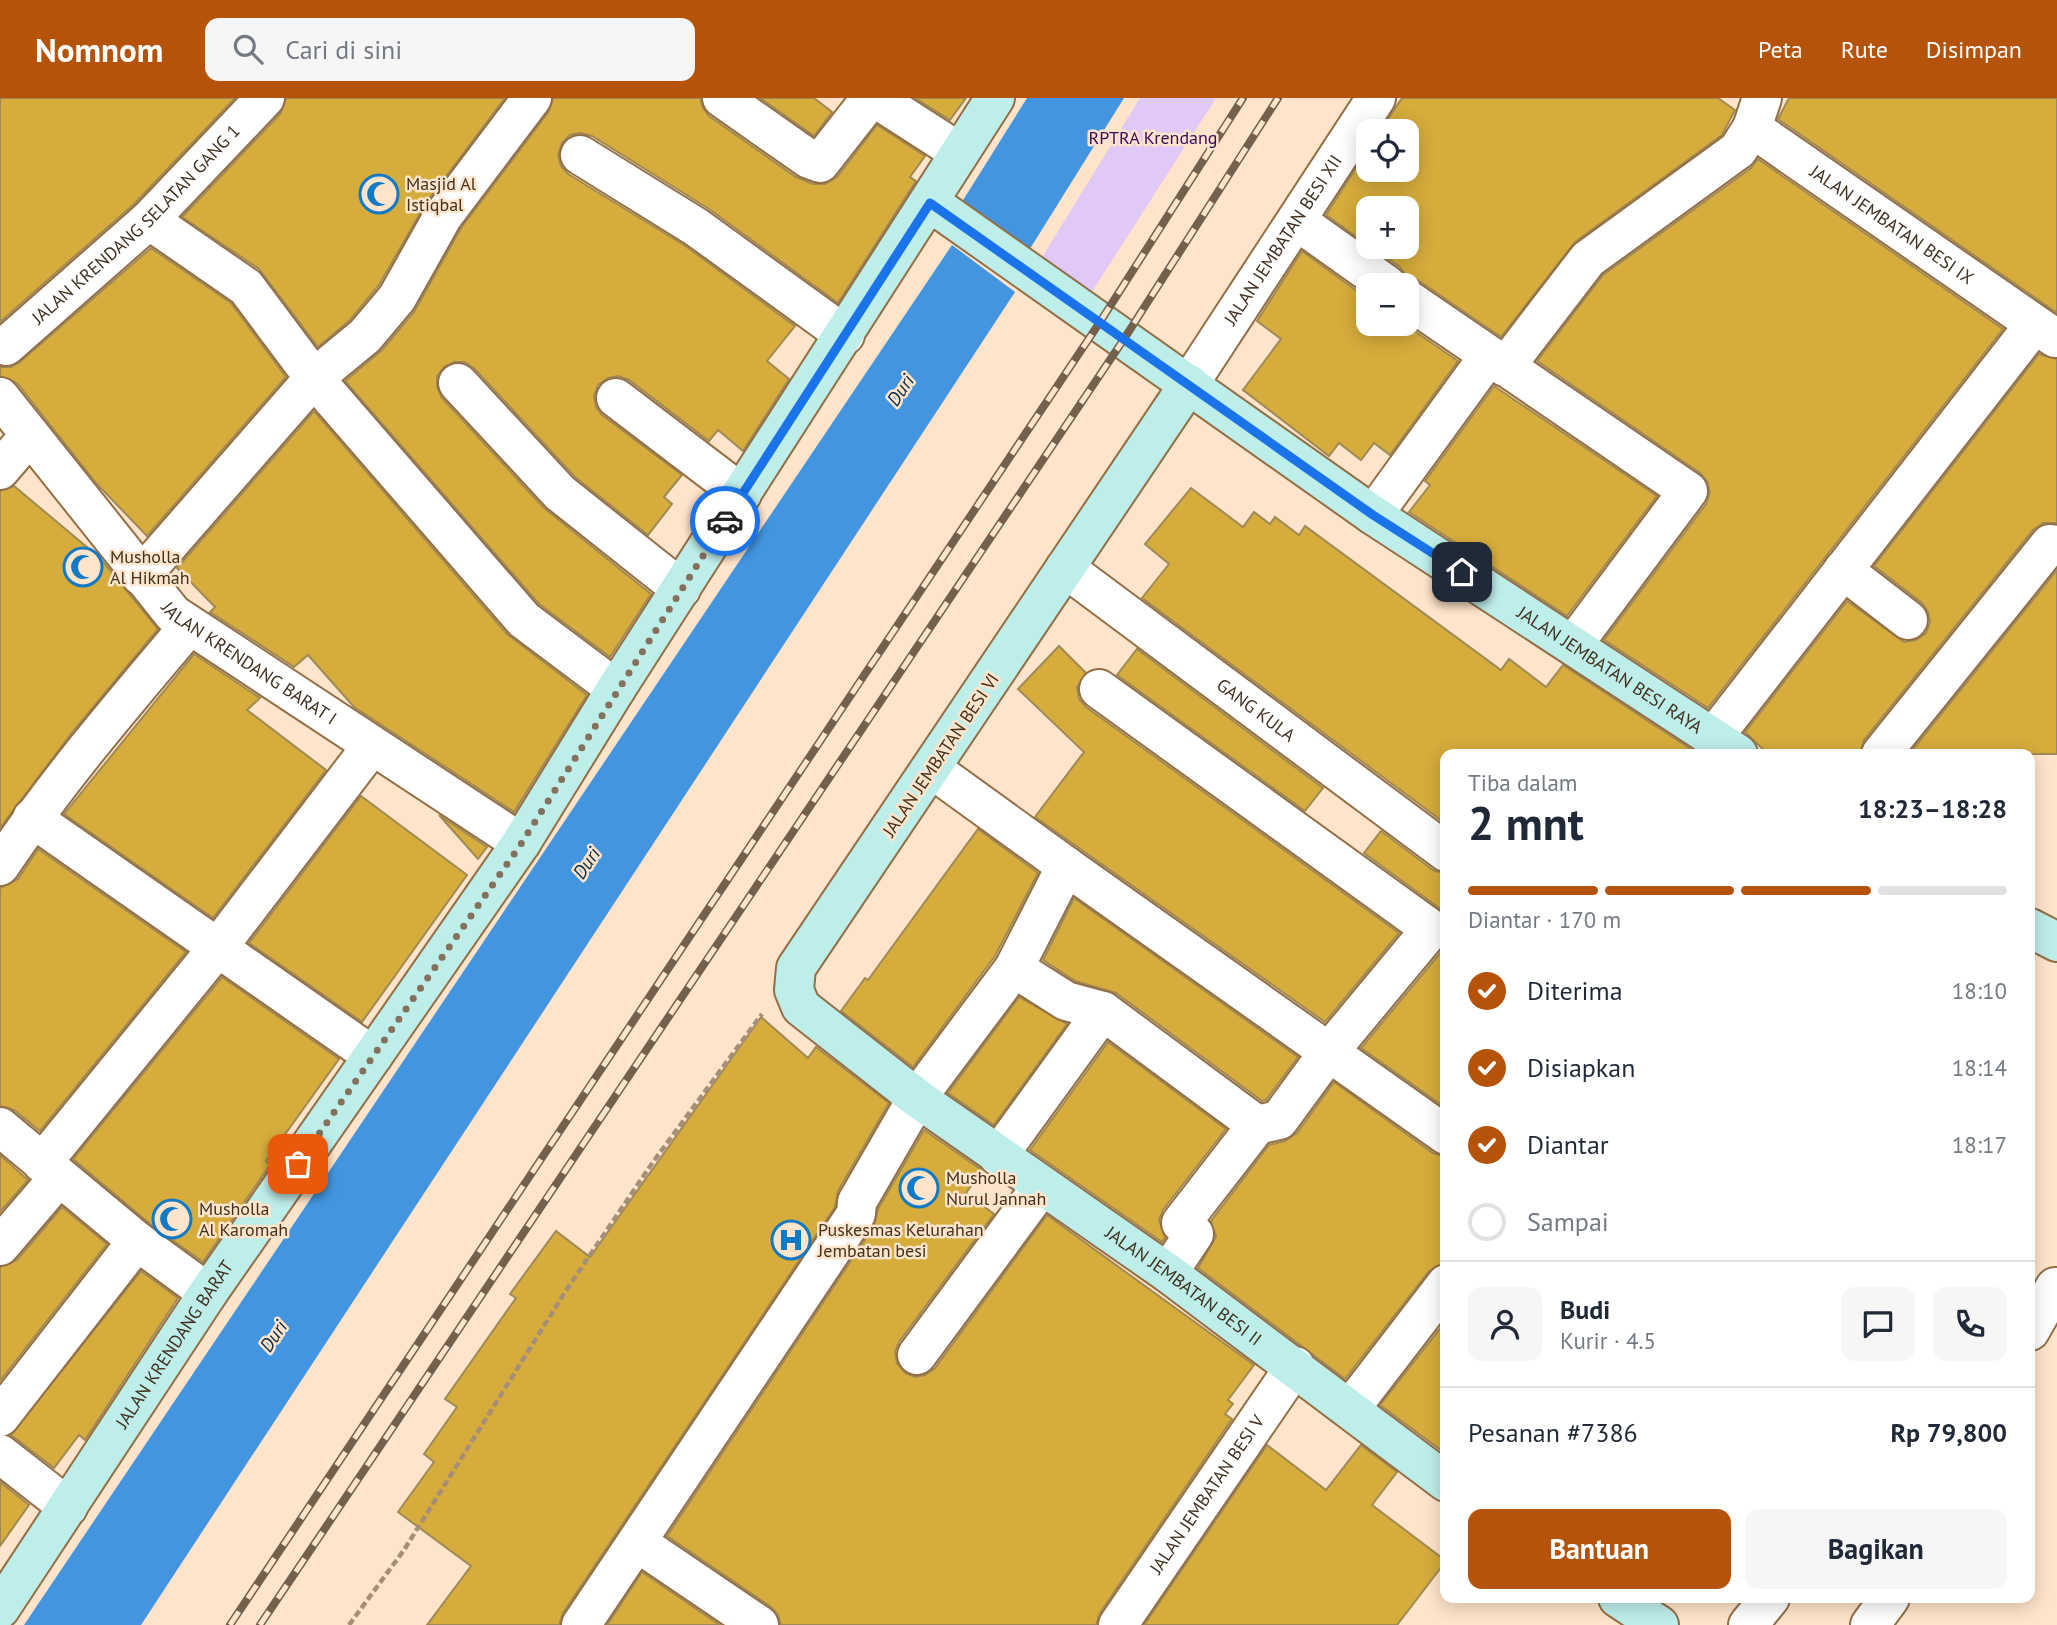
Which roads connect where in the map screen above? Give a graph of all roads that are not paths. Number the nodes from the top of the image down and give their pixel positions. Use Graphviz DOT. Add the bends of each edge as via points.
graph roads {
  1 [pos="265,98"];
  2 [pos="532,98"];
  3 [pos="722,98"];
  4 [pos="874,98"];
  5 [pos="995,98"];
  6 [pos="1376,98"];
  7 [pos="1757,113"];
  8 [pos="959,152"];
  9 [pos="580,155"];
  10 [pos="941,210"];
  11 [pos="149,220"];
  12 [pos="1297,221"];
  13 [pos="1370,273"];
  14 [pos="1419,307"];
  15 [pos="2046,332"];
  16 [pos="845,335"];
  17 [pos="6,346"];
  18 [pos="1497,362"];
  19 [pos="314,378"];
  20 [pos="458,383"];
  21 [pos="1189,384"];
  22 [pos="0,397"];
  23 [pos="616,397"];
  24 [pos="30,435"];
  25 [pos="0,470"];
  26 [pos="742,494"];
  27 [pos="1373,515"];
  28 [pos="2057,545"];
  29 [pos="1065,568"];
  30 [pos="1843,570"];
  31 [pos="141,576"];
  32 [pos="681,589"];
  33 [pos="1908,620"];
  34 [pos="188,626"];
  35 [pos="1573,645"];
  36 [pos="616,689"];
  37 [pos="1099,689"];
  38 [pos="371,747"];
  39 [pos="1725,747"];
  40 [pos="1885,749"];
  41 [pos="932,769"];
  42 [pos="32,818"];
  43 [pos="521,844"];
  44 [pos="1440,848"];
  45 [pos="0,866"];
  46 [pos="1066,866"];
  47 [pos="1438,921"];
  48 [pos="2035,931"];
  49 [pos="2057,942"];
  50 [pos="219,946"];
  51 [pos="1014,968"];
  52 [pos="1103,1011"];
  53 [pos="1328,1054"];
  54 [pos="373,1056"];
  55 [pos="917,1098"];
  56 [pos="1258,1125"];
  57 [pos="0,1127"];
  58 [pos="1440,1131"];
  59 [pos="998,1156"];
  60 [pos="50,1170"];
  61 [pos="1041,1187"];
  62 [pos="137,1241"];
  63 [pos="0,1246"];
  64 [pos="1168,1273"];
  65 [pos="2047,1281"];
  66 [pos="1440,1292"];
  67 [pos="208,1293"];
  68 [pos="2035,1316"];
  69 [pos="917,1355"];
  70 [pos="1295,1366"];
  71 [pos="1350,1409"];
  72 [pos="0,1417"];
  73 [pos="0,1454"];
  74 [pos="1440,1477"];
  75 [pos="68,1507"];
  76 [pos="638,1543"];
  77 [pos="1626,1603"];
  78 [pos="1766,1603"];
  79 [pos="1885,1603"];
  80 [pos="0,1609"];
  81 [pos="581,1625"];
  82 [pos="759,1625"];
  83 [pos="1118,1625"];
  84 [pos="1659,1625"];
  85 [pos="1748,1625"];
  86 [pos="1870,1625"];
  1 -- 11 [label="street, JALAN KRENDANG SELATAN GANG 1"];
  2 -- 19 [label="street" via="443,216 397,298 365,336"];
  3 -- 4 [label="street" via="820,163"];
  4 -- 8 [label="street"];
  5 -- 8 [label="street, JALAN KRENDANG BARAT"];
  6 -- 12 [label="street, JALAN JEMBATAN BESI XII"];
  7 -- 15 [label="street, JALAN JEMBATAN BESI IX"];
  7 -- 18 [label="street" via="1738,150 1588,259"];
  8 -- 10 [label="street, JALAN KRENDANG BARAT"];
  9 -- 16 [label="street" via="696,227"];
  10 -- 16 [label="street, JALAN KRENDANG BARAT"];
  10 -- 21 [label="street, JALAN JEMBATAN BESI RAYA"];
  11 -- 17 [label="street, JALAN KRENDANG SELATAN GANG 1"];
  11 -- 19 [label="street" via="246,287"];
  12 -- 13 [label="street"];
  12 -- 21 [label="street, JALAN JEMBATAN BESI XII"];
  14 -- 18 [label="street"];
  15 -- 30 [label="street"];
  16 -- 26 [label="street, JALAN KRENDANG BARAT"];
  18 -- 27 [label="street"];
  18 -- 35 [label="street" via="1688,491"];
  19 -- 31 [label="street"];
  19 -- 36 [label="street" via="524,620"];
  20 -- 32 [label="street" via="559,493"];
  21 -- 27 [label="street, JALAN JEMBATAN BESI RAYA"];
  21 -- 29 [label="street, JALAN JEMBATAN BESI VI"];
  22 -- 24 [label="street, JALAN KRENDANG BARAT I"];
  23 -- 26 [label="street"];
  24 -- 25 [label="street"];
  24 -- 31 [label="street, JALAN KRENDANG BARAT I"];
  26 -- 32 [label="street, JALAN KRENDANG BARAT"];
  27 -- 35 [label="street, JALAN JEMBATAN BESI RAYA"];
  28 -- 40 [label="street" via="2050,544"];
  29 -- 41 [label="street, JALAN JEMBATAN BESI VI"];
  29 -- 44 [label="street, GANG KULA"];
  30 -- 33 [label="street"];
  30 -- 39 [label="street"];
  31 -- 34 [label="street, JALAN KRENDANG BARAT I"];
  32 -- 36 [label="street, JALAN KRENDANG BARAT"];
  34 -- 38 [label="street, JALAN KRENDANG BARAT I"];
  34 -- 42 [label="street"];
  35 -- 39 [label="street, JALAN JEMBATAN BESI RAYA"];
  36 -- 43 [label="street, JALAN KRENDANG BARAT"];
  37 -- 47 [label="street"];
  38 -- 43 [label="street, JALAN KRENDANG BARAT I"];
  38 -- 50 [label="street"];
  41 -- 46 [label="street"];
  41 -- 55 [label="street, JALAN JEMBATAN BESI VI" via="796,968 794,990 801,1007"];
  42 -- 45 [label="street"];
  42 -- 50 [label="street"];
  43 -- 54 [label="street, JALAN KRENDANG BARAT"];
  46 -- 51 [label="street"];
  46 -- 53 [label="street"];
  47 -- 53 [label="street"];
  48 -- 49 [label="street"];
  50 -- 54 [label="street"];
  50 -- 60 [label="street"];
  51 -- 52 [label="street" via="1066,1001"];
  51 -- 55 [label="street"];
  52 -- 56 [label="street"];
  52 -- 59 [label="street"];
  53 -- 56 [label="street" via="1279,1120"];
  53 -- 58 [label="street"];
  54 -- 67 [label="street, JALAN KRENDANG BARAT"];
  55 -- 59 [label="street, JALAN JEMBATAN BESI II"];
  55 -- 76 [label="street" via="857,1202 856,1214"];
  56 -- 64 [label="street" via="1181,1223 1194,1234"];
  57 -- 60 [label="street"];
  59 -- 61 [label="street, JALAN JEMBATAN BESI II"];
  60 -- 62 [label="street"];
  60 -- 63 [label="street"];
  61 -- 64 [label="street, JALAN JEMBATAN BESI II"];
  61 -- 69 [label="street"];
  62 -- 67 [label="street"];
  62 -- 72 [label="street"];
  64 -- 70 [label="street, JALAN JEMBATAN BESI II"];
  65 -- 68 [label="street"];
  66 -- 71 [label="street"];
  67 -- 75 [label="street, JALAN KRENDANG BARAT"];
  70 -- 71 [label="street, JALAN JEMBATAN BESI II"];
  70 -- 83 [label="street, JALAN JEMBATAN BESI V"];
  71 -- 74 [label="street, JALAN JEMBATAN BESI II"];
  73 -- 75 [label="street"];
  75 -- 80 [label="street, JALAN KRENDANG BARAT"];
  76 -- 81 [label="street"];
  76 -- 82 [label="street"];
  77 -- 84 [label="street"];
  78 -- 85 [label="street"];
  79 -- 86 [label="street"];
}
